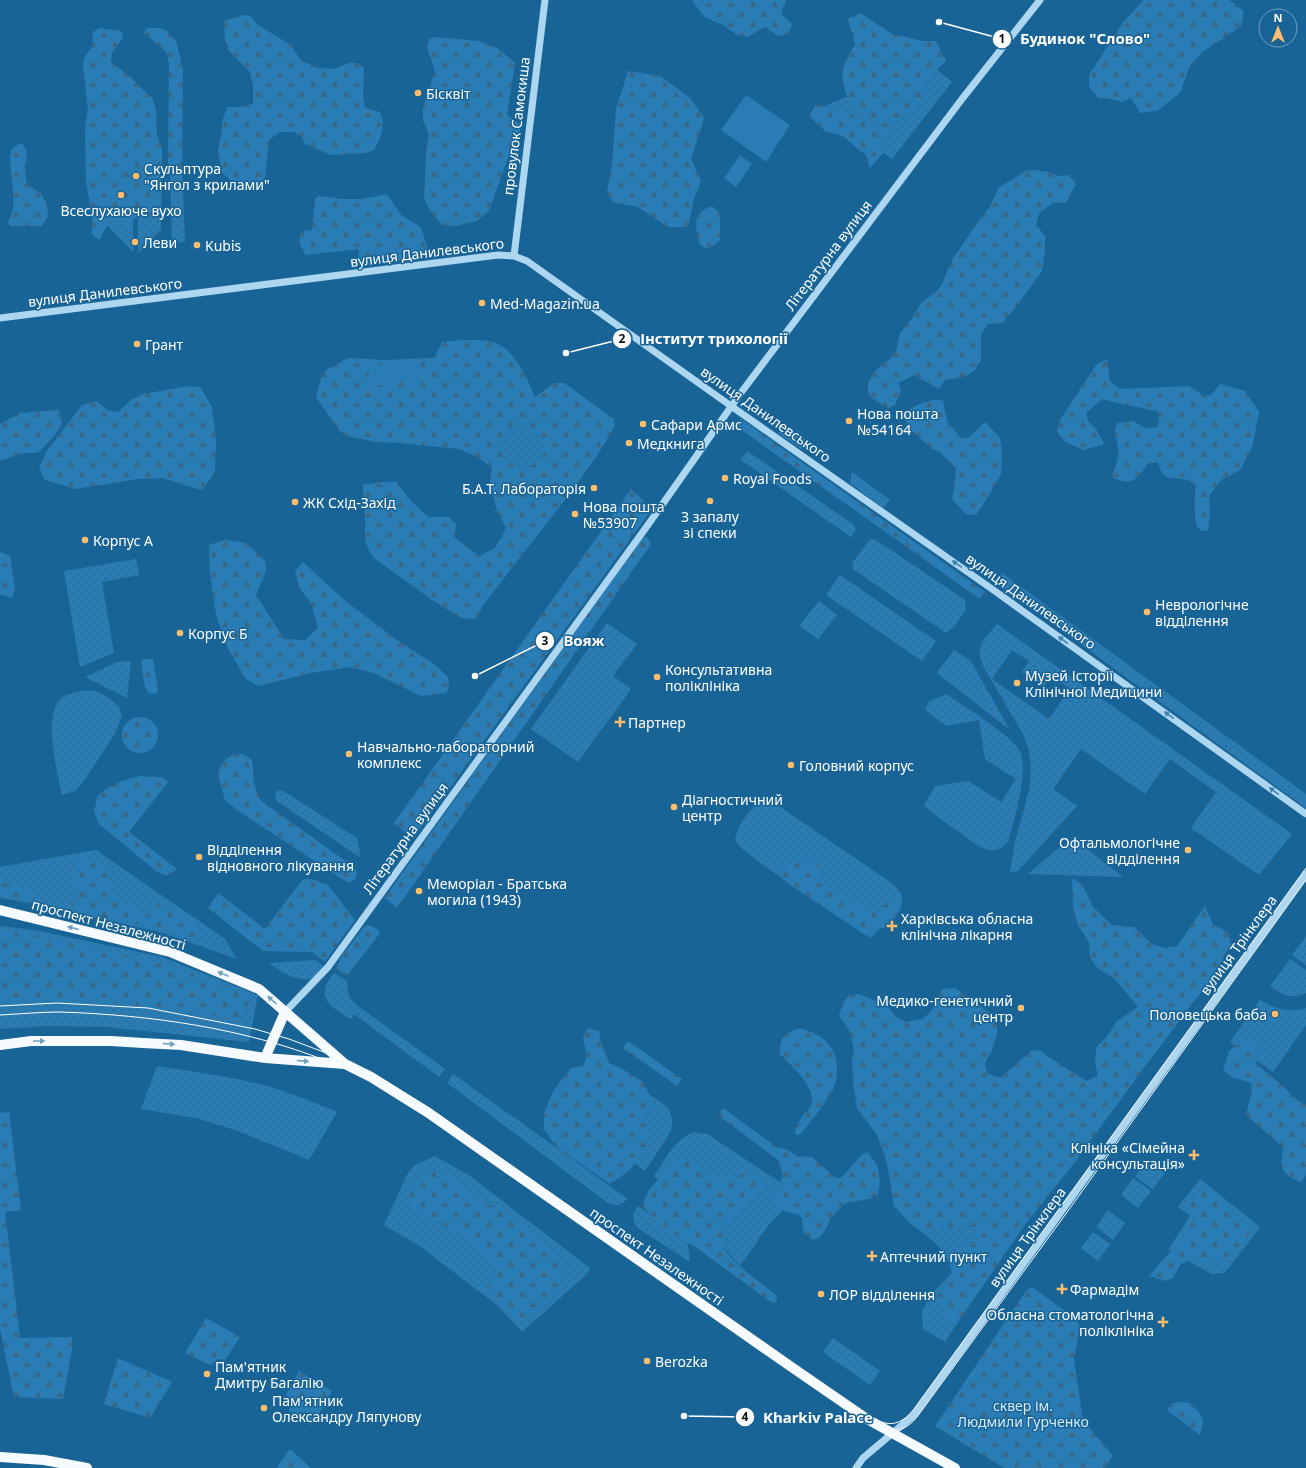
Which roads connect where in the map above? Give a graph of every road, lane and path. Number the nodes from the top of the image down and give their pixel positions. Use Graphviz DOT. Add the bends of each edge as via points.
graph roads {
  1 [pos="545,0"];
  2 [pos="1040,0"];
  3 [pos="514,256"];
  4 [pos="0,318"];
  5 [pos="731,406"];
  6 [pos="1306,814"];
  7 [pos="1306,874"];
  8 [pos="0,910"];
  9 [pos="285,1012"];
  10 [pos="0,1045"];
  11 [pos="265,1058"];
  12 [pos="345,1064"];
  13 [pos="893,1433"];
  14 [pos="0,1457"];
  15 [pos="87,1468"];
  16 [pos="856,1468"];
  17 [pos="955,1468"];
  1 -- 3 [label="street, провулок Самокиша"];
  2 -- 5 [label="street, Літературна вулиця"];
  3 -- 4 [label="street, вулиця Данилевського" via="498,255"];
  3 -- 5 [label="street, вулиця Данилевського" via="527,261"];
  6 -- 5 [label="street, вулиця Данилевського, one-way" via="992,588"];
  5 -- 9 [label="street, Літературна вулиця" via="328,967"];
  7 -- 13 [label="street, вулиця Трінклера" via="914,1415"];
  9 -- 8 [label="main road, проспект Незалежності, one-way" via="259,988 170,952"];
  9 -- 11 [label="main road"];
  9 -- 12 [label="main road, проспект Незалежності"];
  10 -- 11 [label="main road, проспект Незалежності, one-way" via="31,1041 111,1041 181,1045"];
  11 -- 12 [label="main road, проспект Незалежності, one-way"];
  12 -- 13 [label="main road, проспект Незалежності" via="427,1112 790,1366"];
  13 -- 16 [label="street, вулиця Трінклера" via="863,1458"];
  13 -- 17 [label="main road, проспект Незалежності"];
  14 -- 15 [label="main road" via="44,1460"];
}
